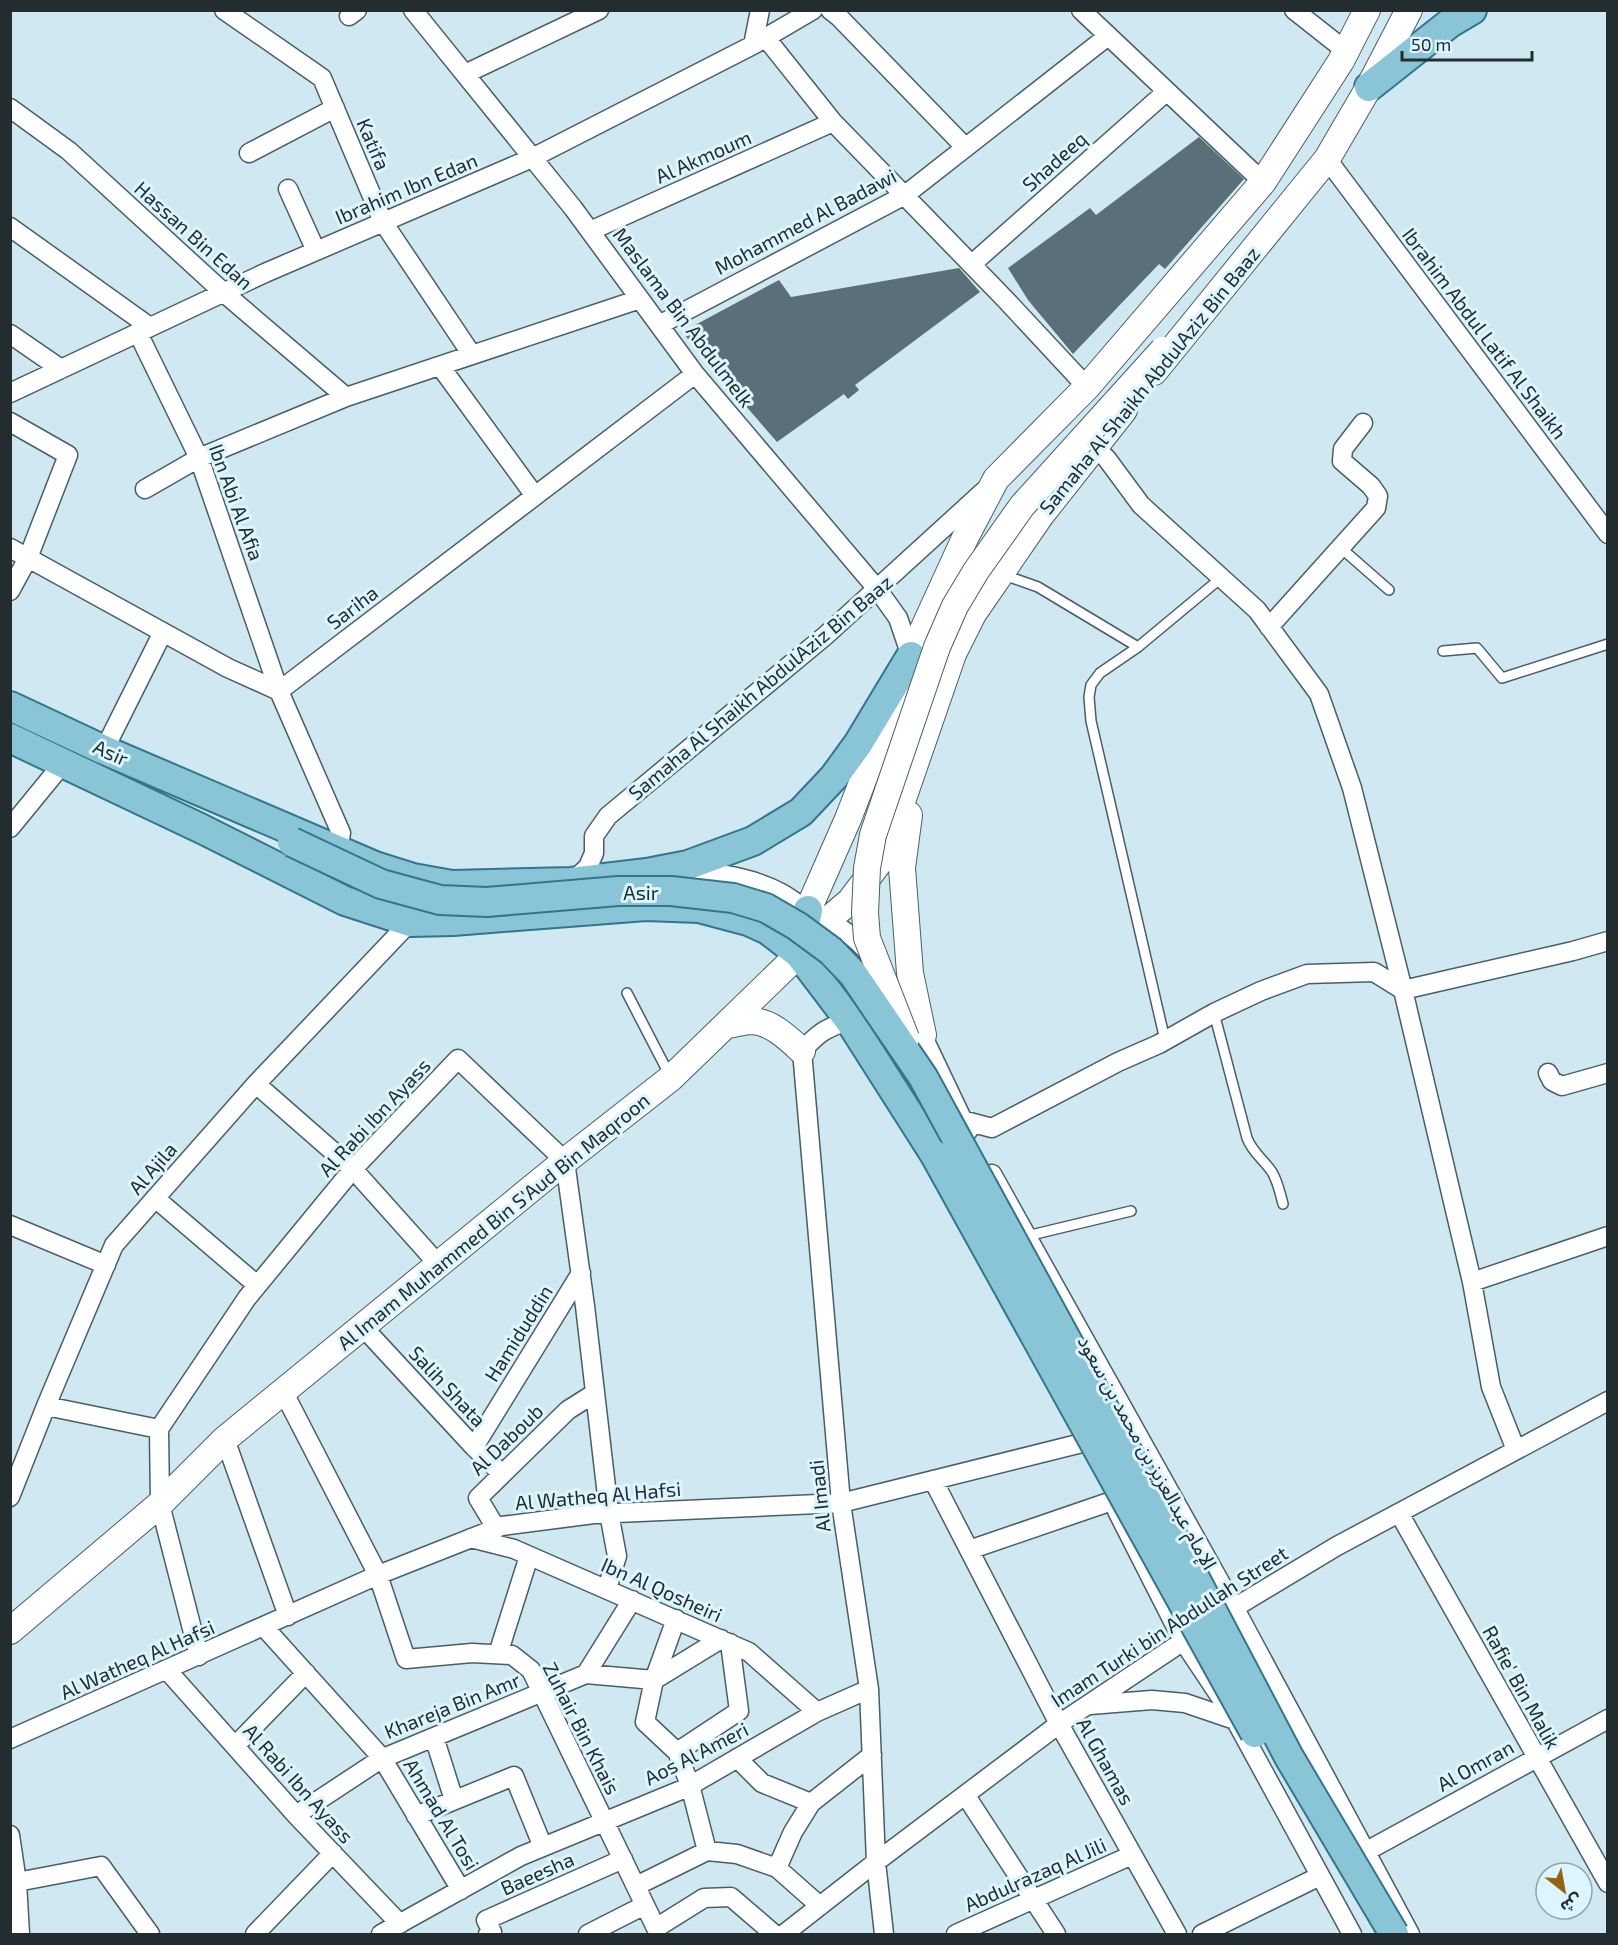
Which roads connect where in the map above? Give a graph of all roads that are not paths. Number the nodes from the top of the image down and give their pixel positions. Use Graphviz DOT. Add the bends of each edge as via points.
graph roads {
  1 [pos="224,10"];
  2 [pos="412,10"];
  3 [pos="599,10"];
  4 [pos="760,10"];
  5 [pos="813,10"];
  6 [pos="830,10"];
  7 [pos="1081,10"];
  8 [pos="1294,10"];
  9 [pos="1367,10"];
  10 [pos="1409,10"];
  11 [pos="1472,10"];
  12 [pos="1108,36"];
  13 [pos="759,41"];
  14 [pos="1346,51"];
  15 [pos="465,74"];
  16 [pos="1369,87"];
  17 [pos="1166,92"];
  18 [pos="10,108"];
  19 [pos="335,108"];
  20 [pos="833,122"];
  21 [pos="965,147"];
  22 [pos="249,153"];
  23 [pos="532,158"];
  24 [pos="1327,159"];
  25 [pos="1263,182"];
  26 [pos="288,189"];
  27 [pos="905,195"];
  28 [pos="383,222"];
  29 [pos="10,227"];
  30 [pos="590,231"];
  31 [pos="316,251"];
  32 [pos="972,264"];
  33 [pos="223,292"];
  34 [pos="640,299"];
  35 [pos="659,325"];
  36 [pos="144,330"];
  37 [pos="10,334"];
  38 [pos="472,355"];
  39 [pos="440,366"];
  40 [pos="61,369"];
  41 [pos="695,374"];
  42 [pos="1087,387"];
  43 [pos="10,393"];
  44 [pos="346,398"];
  45 [pos="10,422"];
  46 [pos="1363,423"];
  47 [pos="1094,446"];
  48 [pos="199,458"];
  49 [pos="996,479"];
  50 [pos="144,489"];
  51 [pos="535,496"];
  52 [pos="1608,534"];
  53 [pos="10,548"];
  54 [pos="1341,548"];
  55 [pos="28,558"];
  56 [pos="999,573"];
  57 [pos="1221,578"];
  58 [pos="878,590"];
  59 [pos="1389,590"];
  60 [pos="10,591"];
  61 [pos="1269,627"];
  62 [pos="163,632"];
  63 [pos="1608,644"];
  64 [pos="1138,647"];
  65 [pos="1443,651"];
  66 [pos="911,656"];
  67 [pos="279,692"];
  68 [pos="10,706"];
  69 [pos="10,738"];
  70 [pos="104,750"];
  71 [pos="63,762"];
  72 [pos="916,765"];
  73 [pos="212,796"];
  74 [pos="10,828"];
  75 [pos="339,850"];
  76 [pos="647,873"];
  77 [pos="572,882"];
  78 [pos="818,914"];
  79 [pos="410,922"];
  80 [pos="1608,941"];
  81 [pos="799,954"];
  82 [pos="884,972"];
  83 [pos="1403,990"];
  84 [pos="627,993"];
  85 [pos="1214,1013"];
  86 [pos="849,1020"];
  87 [pos="728,1025"];
  88 [pos="923,1035"];
  89 [pos="1165,1040"];
  90 [pos="802,1051"];
  91 [pos="1548,1073"];
  92 [pos="1608,1073"];
  93 [pos="923,1077"];
  94 [pos="671,1078"];
  95 [pos="256,1084"];
  96 [pos="962,1120"];
  97 [pos="565,1161"];
  98 [pos="353,1169"];
  99 [pos="155,1198"];
  100 [pos="1283,1204"];
  101 [pos="1131,1211"];
  102 [pos="10,1225"];
  103 [pos="1027,1236"];
  104 [pos="1608,1236"];
  105 [pos="438,1264"];
  106 [pos="105,1265"];
  107 [pos="581,1273"];
  108 [pos="1472,1282"];
  109 [pos="257,1285"];
  110 [pos="362,1326"];
  111 [pos="283,1391"];
  112 [pos="595,1393"];
  113 [pos="1606,1405"];
  114 [pos="46,1406"];
  115 [pos="159,1429"];
  116 [pos="225,1439"];
  117 [pos="1082,1443"];
  118 [pos="474,1447"];
  119 [pos="1515,1450"];
  120 [pos="502,1474"];
  121 [pos="933,1480"];
  122 [pos="11,1493"];
  123 [pos="841,1503"];
  124 [pos="160,1504"];
  125 [pos="1115,1508"];
  126 [pos="609,1513"];
  127 [pos="1399,1513"];
  128 [pos="496,1528"];
  129 [pos="471,1538"];
  130 [pos="969,1550"];
  131 [pos="529,1556"];
  132 [pos="378,1575"];
  133 [pos="607,1589"];
  134 [pos="632,1600"];
  135 [pos="1234,1607"];
  136 [pos="288,1616"];
  137 [pos="676,1619"];
  138 [pos="13,1626"];
  139 [pos="264,1627"];
  140 [pos="725,1641"];
  141 [pos="1184,1641"];
  142 [pos="498,1654"];
  143 [pos="199,1656"];
  144 [pos="167,1670"];
  145 [pos="306,1673"];
  146 [pos="586,1674"];
  147 [pos="654,1680"];
  148 [pos="869,1689"];
  149 [pos="542,1692"];
  150 [pos="1089,1705"];
  151 [pos="817,1712"];
  152 [pos="1608,1719"];
  153 [pos="1235,1720"];
  154 [pos="1059,1724"];
  155 [pos="434,1737"];
  156 [pos="10,1739"];
  157 [pos="235,1746"];
  158 [pos="676,1752"];
  159 [pos="872,1755"];
  160 [pos="382,1758"];
  161 [pos="737,1758"];
  162 [pos="1536,1758"];
  163 [pos="690,1785"];
  164 [pos="966,1796"];
  165 [pos="454,1800"];
  166 [pos="811,1803"];
  167 [pos="296,1815"];
  168 [pos="416,1816"];
  169 [pos="604,1821"];
  170 [pos="10,1835"];
  171 [pos="543,1846"];
  172 [pos="707,1851"];
  173 [pos="333,1852"];
  174 [pos="1365,1852"];
  175 [pos="1132,1855"];
  176 [pos="623,1859"];
  177 [pos="876,1862"];
  178 [pos="777,1868"];
  179 [pos="1320,1876"];
  180 [pos="16,1882"];
  181 [pos="1608,1883"];
  182 [pos="636,1886"];
  183 [pos="461,1890"];
  184 [pos="1034,1899"];
  185 [pos="645,1905"];
  186 [pos="820,1906"];
  187 [pos="400,1924"];
  188 [pos="20,1935"];
  189 [pos="150,1935"];
  190 [pos="255,1935"];
  191 [pos="381,1935"];
  192 [pos="488,1935"];
  193 [pos="588,1935"];
  194 [pos="774,1935"];
  195 [pos="784,1935"];
  196 [pos="884,1935"];
  197 [pos="956,1935"];
  198 [pos="1056,1935"];
  199 [pos="1177,1935"];
  200 [pos="1202,1935"];
  201 [pos="1352,1935"];
  202 [pos="1372,1935"];
  203 [pos="1394,1935"];
  204 [pos="1410,1935"];
  1 -- 19 [label="street, Katifa" via="322,78"];
  2 -- 15 [label="street, Maslama Bin Abdulmelk"];
  3 -- 15 [label="street"];
  4 -- 13 [label="street"];
  5 -- 13 [label="street, Ibrahim Ibn Edan"];
  6 -- 21 [label="street"];
  7 -- 12 [label="street"];
  8 -- 14 [label="street"];
  9 -- 14 [label="street, Samaha Al Shaikh AbdulAziz Bin Baaz"];
  10 -- 16 [label="street, Samaha Al Shaikh AbdulAziz Bin Baaz"];
  11 -- 16 [label="main road"];
  12 -- 17 [label="street"];
  12 -- 21 [label="street, Mohammed Al Badawi"];
  13 -- 20 [label="street"];
  13 -- 23 [label="street, Ibrahim Ibn Edan"];
  14 -- 25 [label="street, Samaha Al Shaikh AbdulAziz Bin Baaz"];
  15 -- 23 [label="street, Maslama Bin Abdulmelk"];
  16 -- 24 [label="street, Samaha Al Shaikh AbdulAziz Bin Baaz"];
  17 -- 25 [label="street"];
  17 -- 32 [label="street, Shadeeq"];
  18 -- 33 [label="street, Hassan Bin Edan" via="69,151"];
  19 -- 22 [label="street"];
  19 -- 28 [label="street, Katifa"];
  20 -- 27 [label="street"];
  20 -- 30 [label="street, Al Akmoum"];
  21 -- 27 [label="street, Mohammed Al Badawi"];
  23 -- 28 [label="street, Ibrahim Ibn Edan"];
  23 -- 30 [label="street, Maslama Bin Abdulmelk"];
  24 -- 47 [label="street, Samaha Al Shaikh AbdulAziz Bin Baaz"];
  24 -- 52 [label="street, Ibrahim Abdul Latif Al Shaikh"];
  24 -- 93 [label="street, bridge" via="1164,350 1022,506 955,606 886,796 867,868 867,938"];
  25 -- 42 [label="street, Samaha Al Shaikh AbdulAziz Bin Baaz"];
  26 -- 31 [label="street"];
  27 -- 32 [label="street"];
  27 -- 35 [label="street, Mohammed Al Badawi"];
  28 -- 31 [label="street, Ibrahim Ibn Edan"];
  28 -- 38 [label="street, Katifa"];
  29 -- 36 [label="street, Ibn Abi Al Afia"];
  30 -- 34 [label="street, Maslama Bin Abdulmelk"];
  31 -- 33 [label="street, Ibrahim Ibn Edan"];
  32 -- 42 [label="street"];
  33 -- 36 [label="street, Ibrahim Ibn Edan"];
  33 -- 44 [label="street, Hassan Bin Edan"];
  34 -- 35 [label="street, Maslama Bin Abdulmelk"];
  34 -- 38 [label="street"];
  35 -- 41 [label="street, Maslama Bin Abdulmelk"];
  36 -- 40 [label="street, Ibrahim Ibn Edan"];
  36 -- 48 [label="street, Ibn Abi Al Afia"];
  37 -- 40 [label="street"];
  38 -- 39 [label="street"];
  39 -- 44 [label="street"];
  39 -- 51 [label="street"];
  40 -- 43 [label="street, Ibrahim Ibn Edan"];
  41 -- 51 [label="street, Sariha"];
  41 -- 58 [label="street, Maslama Bin Abdulmelk"];
  42 -- 49 [label="street, Samaha Al Shaikh AbdulAziz Bin Baaz"];
  44 -- 48 [label="street"];
  45 -- 55 [label="street" via="68,455"];
  46 -- 54 [label="street" via="1343,449 1342,461 1371,486 1378,496 1376,508"];
  47 -- 56 [label="street, Samaha Al Shaikh AbdulAziz Bin Baaz"];
  47 -- 57 [label="street" via="1141,505"];
  48 -- 50 [label="street"];
  48 -- 67 [label="street, Ibn Abi Al Afia"];
  49 -- 58 [label="street, Samaha Al Shaikh AbdulAziz Bin Baaz"];
  49 -- 66 [label="street, Samaha Al Shaikh AbdulAziz Bin Baaz"];
  51 -- 67 [label="street, Sariha"];
  53 -- 55 [label="street"];
  54 -- 59 [label="lane"];
  54 -- 61 [label="street"];
  55 -- 60 [label="street"];
  55 -- 62 [label="street"];
  56 -- 64 [label="lane" via="1038,586"];
  56 -- 72 [label="street, Samaha Al Shaikh AbdulAziz Bin Baaz" via="953,654"];
  57 -- 61 [label="street" via="1257,610"];
  57 -- 64 [label="lane"];
  58 -- 66 [label="street, Maslama Bin Abdulmelk" via="898,618"];
  58 -- 77 [label="street, Samaha Al Shaikh AbdulAziz Bin Baaz" via="608,816 594,836 594,853 588,867"];
  61 -- 83 [label="street" via="1320,694 1352,788"];
  62 -- 67 [label="street"];
  62 -- 70 [label="street"];
  63 -- 65 [label="lane" via="1502,678 1477,648"];
  64 -- 89 [label="lane" via="1100,673 1091,685 1089,697 1091,721"];
  66 -- 76 [label="main road, Samaha Al Shaikh AbdulAziz Bin Baaz" via="858,744 801,812 753,841 698,862"];
  66 -- 78 [label="street, Samaha Al Shaikh AbdulAziz Bin Baaz" via="848,819"];
  67 -- 75 [label="street, Ibn Abi Al Afia" via="341,833"];
  68 -- 70 [label="main road, Asir"];
  69 -- 71 [label="main road"];
  70 -- 73 [label="main road, Asir"];
  71 -- 74 [label="street"];
  71 -- 79 [label="main road" via="345,900"];
  72 -- 78 [label="street" via="878,864 850,901"];
  72 -- 88 [label="street" via="902,868 910,973"];
  73 -- 75 [label="main road, Samaha Al Shaikh AbdulAziz Bin Baaz"];
  73 -- 93 [label="main road, Asir, bridge" via="292,843 381,884 440,900 487,902 618,891 671,891 733,898 766,908 831,951 853,974"];
  75 -- 77 [label="main road, Samaha Al Shaikh AbdulAziz Bin Baaz" via="375,866 452,885"];
  76 -- 77 [label="main road, Samaha Al Shaikh AbdulAziz Bin Baaz"];
  76 -- 78 [label="street, Asir" via="695,872 746,880 780,892"];
  78 -- 81 [label="main road, Samaha Al Shaikh AbdulAziz Bin Baaz"];
  78 -- 82 [label="street, Asir" via="864,946"];
  79 -- 81 [label="main road" via="646,906 699,908 768,930"];
  79 -- 95 [label="street, Al Ajila"];
  80 -- 83 [label="street"];
  81 -- 86 [label="main road"];
  81 -- 87 [label="street, Al Imam Muhammed Bin S'Aud Bin Maqroon"];
  82 -- 88 [label="street, الإمام عبدالعزيز بن محمد بن سعود"];
  83 -- 85 [label="street" via="1374,972 1307,974"];
  83 -- 108 [label="street"];
  84 -- 94 [label="lane"];
  85 -- 89 [label="street"];
  85 -- 100 [label="lane" via="1246,1138 1272,1172"];
  86 -- 90 [label="street" via="817,1034"];
  86 -- 117 [label="street"];
  86 -- 202 [label="main road, bridge" via="935,1155"];
  87 -- 90 [label="street" via="753,1021 763,1024 783,1034"];
  87 -- 94 [label="street, Al Imam Muhammed Bin S'Aud Bin Maqroon"];
  88 -- 96 [label="street, الإمام عبدالعزيز بن محمد بن سعود"];
  89 -- 96 [label="street" via="992,1128"];
  90 -- 123 [label="street, Al Imadi"];
  91 -- 92 [label="street" via="1552,1081 1562,1086"];
  93 -- 203 [label="main road, الإمام عبدالعزيز بن محمد بن سعود, bridge" via="1289,1757"];
  94 -- 97 [label="street, Al Imam Muhammed Bin S'Aud Bin Maqroon"];
  95 -- 98 [label="street"];
  95 -- 99 [label="street, Al Ajila"];
  96 -- 103 [label="street, الإمام عبدالعزيز بن محمد بن سعود"];
  97 -- 98 [label="street, Al Rabi Ibn Ayass" via="458,1059"];
  97 -- 105 [label="street, Al Imam Muhammed Bin S'Aud Bin Maqroon"];
  97 -- 107 [label="street"];
  98 -- 105 [label="street"];
  98 -- 109 [label="street, Al Rabi Ibn Ayass"];
  99 -- 106 [label="street, Al Ajila" via="114,1245"];
  99 -- 109 [label="street"];
  101 -- 103 [label="lane"];
  102 -- 106 [label="street"];
  103 -- 135 [label="street, الإمام عبدالعزيز بن محمد بن سعود"];
  104 -- 108 [label="street"];
  105 -- 110 [label="street, Al Imam Muhammed Bin S'Aud Bin Maqroon"];
  106 -- 114 [label="street, Al Ajila"];
  107 -- 112 [label="street"];
  107 -- 118 [label="street, Hamiduddin"];
  108 -- 119 [label="street" via="1491,1387"];
  109 -- 115 [label="street, Al Rabi Ibn Ayass"];
  110 -- 111 [label="street, Al Imam Muhammed Bin S'Aud Bin Maqroon"];
  110 -- 118 [label="street, Salih Shata"];
  111 -- 116 [label="street, Al Imam Muhammed Bin S'Aud Bin Maqroon"];
  111 -- 132 [label="street, Zuhair Bin Khais"];
  112 -- 120 [label="street, Al Daboub" via="568,1410"];
  112 -- 126 [label="street"];
  113 -- 119 [label="street, Imam Turki bin Abdullah Street"];
  114 -- 115 [label="street"];
  114 -- 122 [label="street, Al Ajila"];
  115 -- 124 [label="street"];
  116 -- 124 [label="street, Al Imam Muhammed Bin S'Aud Bin Maqroon"];
  116 -- 136 [label="street"];
  117 -- 121 [label="street, Al Watheq Al Hafsi"];
  117 -- 125 [label="street"];
  118 -- 120 [label="street, Salih Shata"];
  119 -- 127 [label="street, Imam Turki bin Abdullah Street"];
  120 -- 128 [label="street, Al Daboub" via="478,1498"];
  121 -- 123 [label="street, Al Watheq Al Hafsi"];
  121 -- 130 [label="street, Al Ghamas"];
  123 -- 126 [label="street, Al Watheq Al Hafsi"];
  123 -- 148 [label="street, Al Imadi"];
  124 -- 138 [label="street, Al Imam Muhammed Bin S'Aud Bin Maqroon"];
  124 -- 143 [label="street"];
  125 -- 130 [label="street"];
  125 -- 141 [label="street"];
  126 -- 128 [label="street, Al Watheq Al Hafsi"];
  126 -- 133 [label="street" via="617,1556"];
  127 -- 135 [label="street, Imam Turki bin Abdullah Street"];
  127 -- 162 [label="street, Rafie' Bin Malik"];
  128 -- 129 [label="street, Al Watheq Al Hafsi"];
  129 -- 131 [label="street, Ibn Al Qosheiri"];
  129 -- 132 [label="street, Al Watheq Al Hafsi"];
  130 -- 154 [label="street, Al Ghamas"];
  131 -- 133 [label="street, Ibn Al Qosheiri"];
  131 -- 142 [label="street"];
  132 -- 136 [label="street, Al Watheq Al Hafsi"];
  132 -- 142 [label="street, Zuhair Bin Khais" via="406,1659"];
  133 -- 134 [label="street, Ibn Al Qosheiri"];
  134 -- 137 [label="street, Ibn Al Qosheiri"];
  134 -- 146 [label="street"];
  135 -- 141 [label="street, Imam Turki bin Abdullah Street"];
  135 -- 174 [label="street, الإمام عبدالعزيز بن محمد بن سعود"];
  136 -- 139 [label="street, Al Watheq Al Hafsi"];
  137 -- 140 [label="street, Ibn Al Qosheiri"];
  137 -- 147 [label="street"];
  139 -- 143 [label="street, Al Watheq Al Hafsi"];
  139 -- 145 [label="street, Ahmad Al Tosi"];
  140 -- 147 [label="street"];
  140 -- 151 [label="street, Ibn Al Qosheiri" via="749,1652"];
  140 -- 158 [label="street" via="739,1711"];
  141 -- 150 [label="street, Imam Turki bin Abdullah Street"];
  141 -- 153 [label="street"];
  142 -- 149 [label="street, Zuhair Bin Khais" via="512,1655 531,1670"];
  143 -- 144 [label="street, Al Watheq Al Hafsi"];
  144 -- 156 [label="street, Al Watheq Al Hafsi"];
  144 -- 157 [label="street, Al Rabi Ibn Ayass"];
  145 -- 157 [label="street"];
  145 -- 160 [label="street, Ahmad Al Tosi"];
  146 -- 147 [label="street"];
  146 -- 149 [label="street, Khareja Bin Amr"];
  147 -- 158 [label="street" via="645,1722"];
  148 -- 151 [label="street, Aos Al Ameri"];
  148 -- 159 [label="street, Al Imadi"];
  149 -- 155 [label="street, Khareja Bin Amr"];
  149 -- 169 [label="street, Zuhair Bin Khais"];
  150 -- 153 [label="street" via="1152,1700 1185,1703"];
  150 -- 154 [label="street, Imam Turki bin Abdullah Street"];
  151 -- 161 [label="street, Aos Al Ameri"];
  152 -- 162 [label="street, Al Omran"];
  153 -- 179 [label="street"];
  154 -- 164 [label="street, Imam Turki bin Abdullah Street"];
  154 -- 175 [label="street, Al Ghamas"];
  155 -- 160 [label="street, Khareja Bin Amr"];
  155 -- 165 [label="street"];
  157 -- 167 [label="street, Al Rabi Ibn Ayass"];
  158 -- 163 [label="street"];
  159 -- 166 [label="street"];
  159 -- 177 [label="street, Al Imadi"];
  160 -- 167 [label="street, Khareja Bin Amr"];
  160 -- 168 [label="street, Ahmad Al Tosi"];
  161 -- 163 [label="street, Aos Al Ameri"];
  161 -- 166 [label="street" via="762,1783"];
  162 -- 174 [label="street, Al Omran"];
  162 -- 181 [label="street, Rafie' Bin Malik"];
  163 -- 169 [label="street, Aos Al Ameri"];
  163 -- 172 [label="street"];
  164 -- 177 [label="street, Imam Turki bin Abdullah Street"];
  164 -- 184 [label="street"];
  165 -- 168 [label="street"];
  165 -- 171 [label="street" via="514,1776"];
  166 -- 178 [label="street"];
  167 -- 173 [label="street, Al Rabi Ibn Ayass"];
  168 -- 183 [label="street, Ahmad Al Tosi"];
  169 -- 171 [label="street, Aos Al Ameri"];
  169 -- 176 [label="street, Zuhair Bin Khais"];
  170 -- 180 [label="street"];
  171 -- 183 [label="street, Aos Al Ameri"];
  172 -- 178 [label="street" via="737,1854"];
  172 -- 182 [label="street"];
  173 -- 187 [label="street, Al Rabi Ibn Ayass"];
  173 -- 190 [label="street"];
  174 -- 204 [label="street, الإمام عبدالعزيز بن محمد بن سعود"];
  175 -- 184 [label="street, Abdulrazaq Al Jili"];
  175 -- 199 [label="street, Al Ghamas"];
  176 -- 182 [label="street, Zuhair Bin Khais"];
  176 -- 192 [label="street, Baeesha" via="486,1920 492,1932"];
  177 -- 186 [label="street, Imam Turki bin Abdullah Street"];
  177 -- 196 [label="street, Al Imadi"];
  178 -- 186 [label="street"];
  179 -- 200 [label="street"];
  179 -- 201 [label="street"];
  180 -- 188 [label="street"];
  180 -- 189 [label="street" via="101,1866"];
  182 -- 185 [label="street, Zuhair Bin Khais"];
  183 -- 187 [label="street, Aos Al Ameri"];
  184 -- 197 [label="street, Abdulrazaq Al Jili"];
  184 -- 198 [label="street"];
  185 -- 193 [label="street"];
  185 -- 194 [label="street, Zuhair Bin Khais" via="656,1928 704,1898 731,1897"];
  186 -- 195 [label="street, Imam Turki bin Abdullah Street"];
  187 -- 191 [label="street, Aos Al Ameri"];
}
